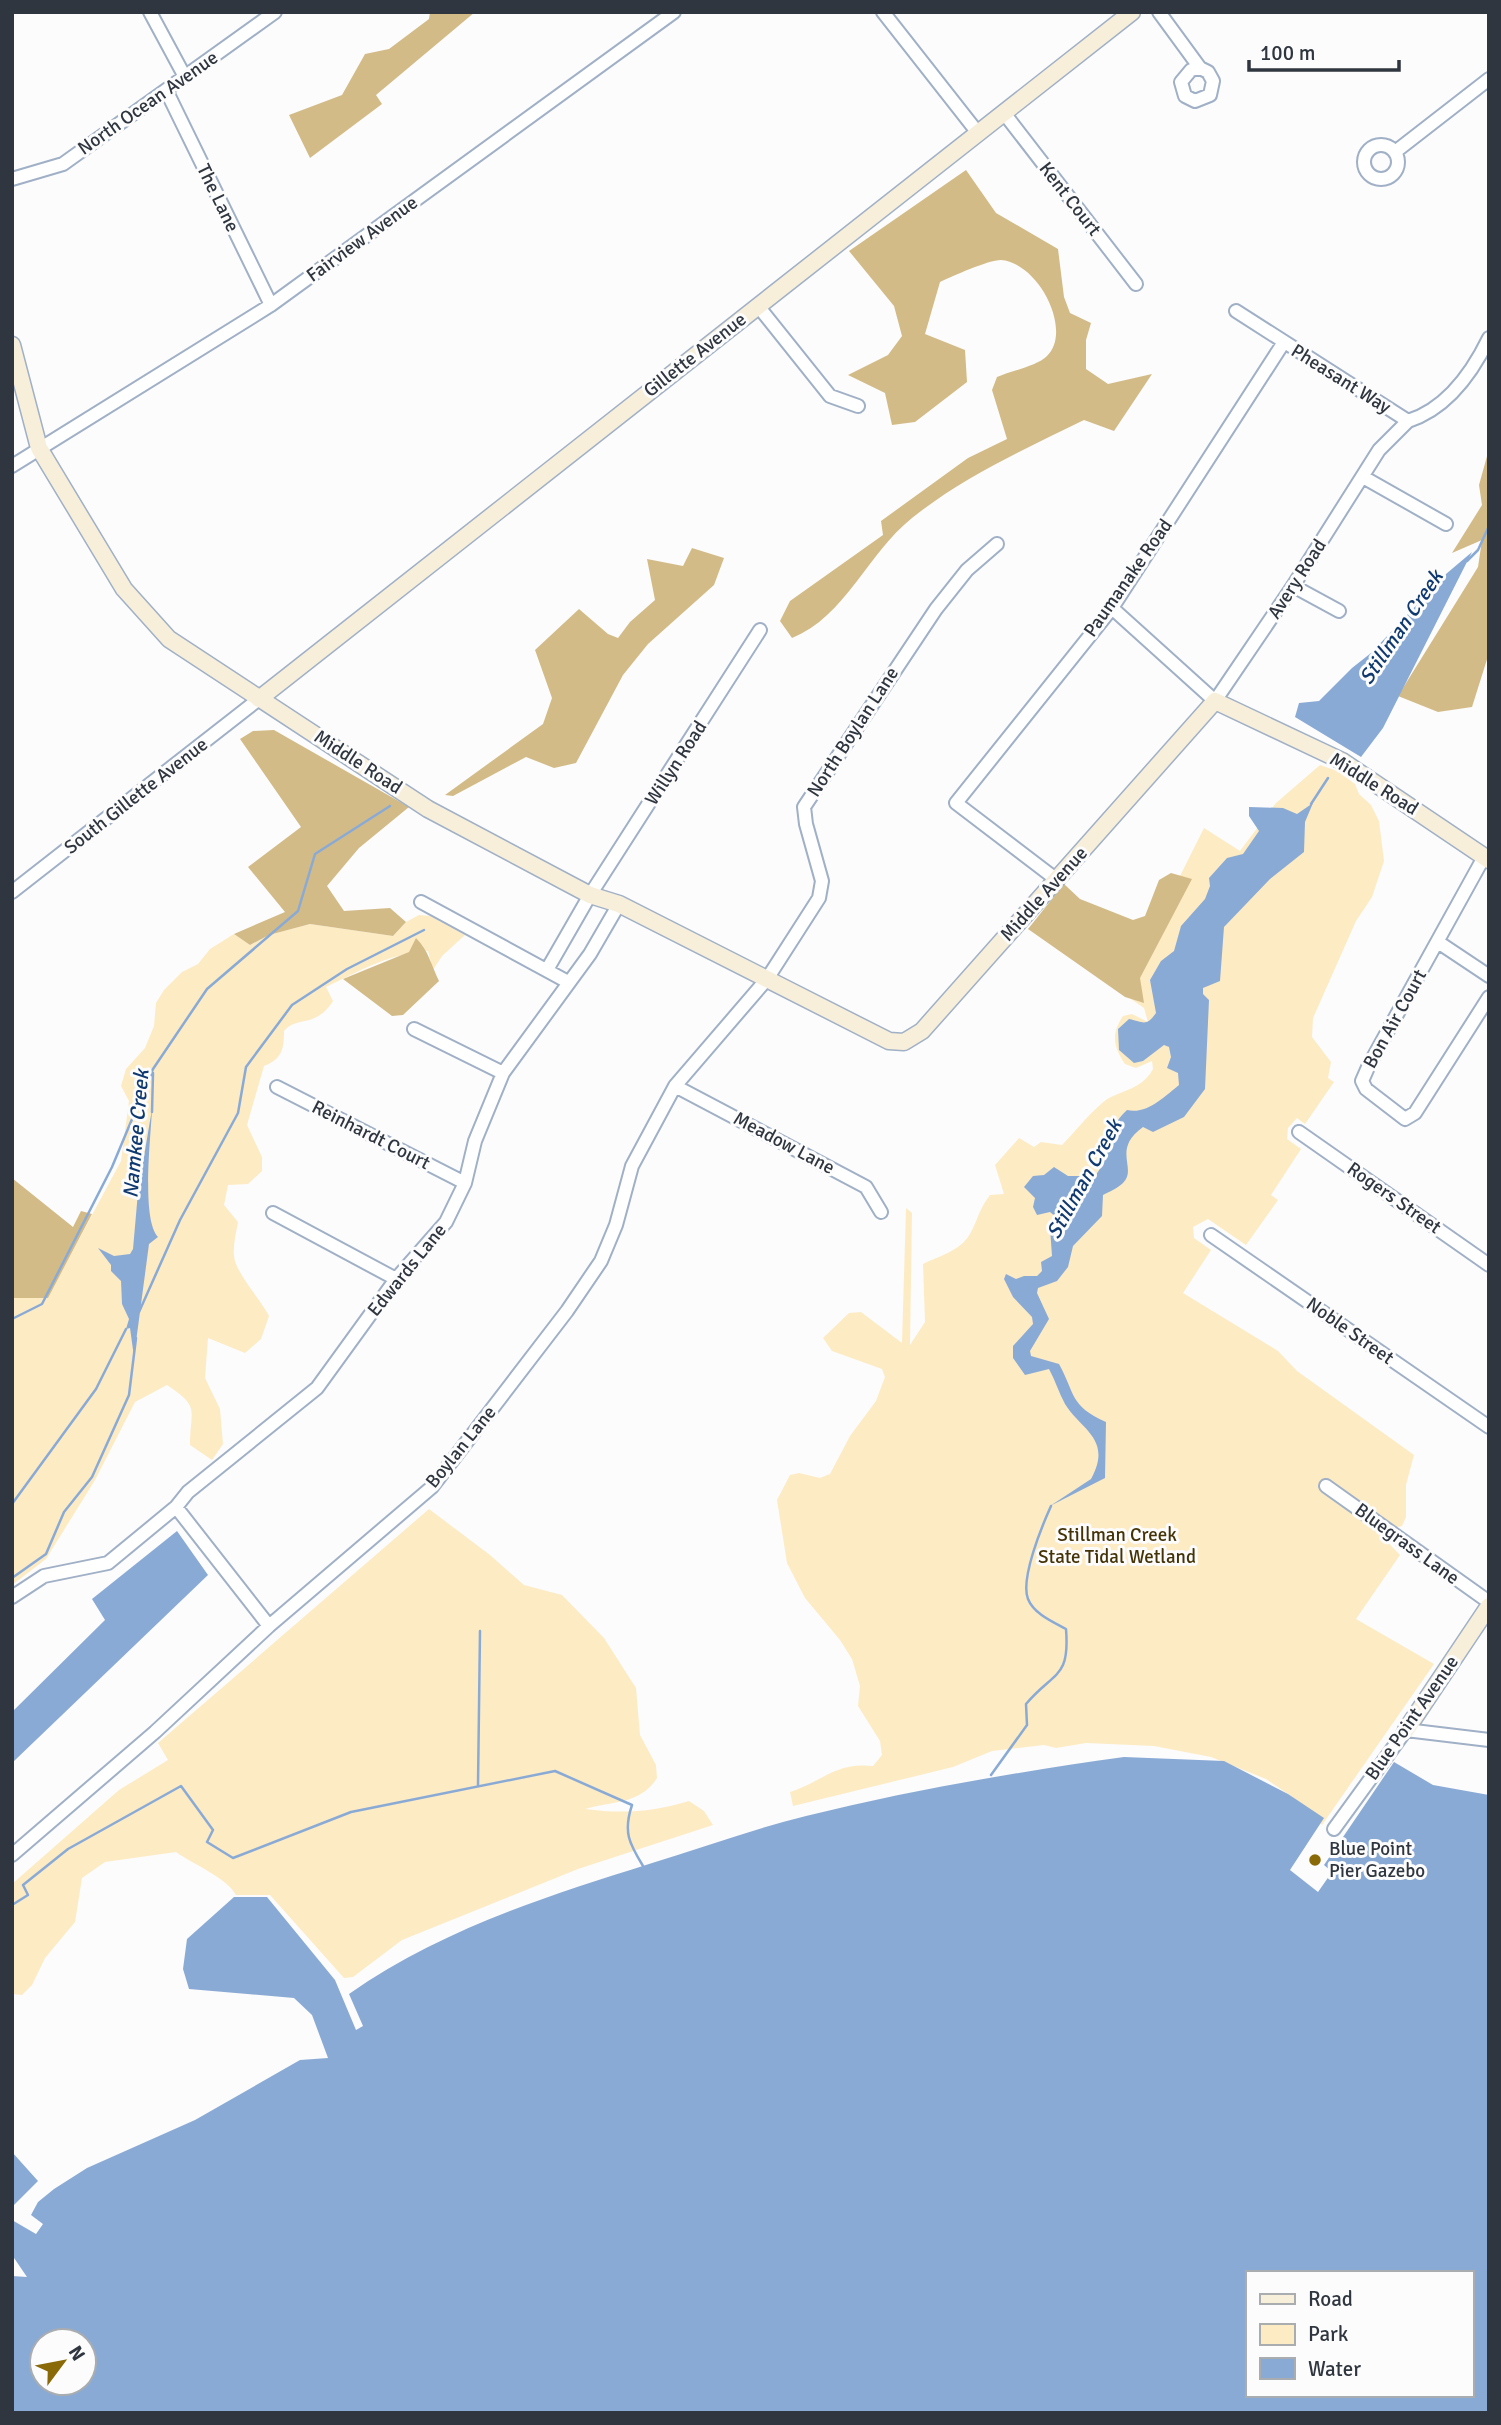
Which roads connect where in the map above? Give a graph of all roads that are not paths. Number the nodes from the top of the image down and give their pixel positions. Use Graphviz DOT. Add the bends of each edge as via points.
graph roads {
  1 [pos="150,12"];
  2 [pos="275,12"];
  3 [pos="674,12"];
  4 [pos="883,12"];
  5 [pos="1132,12"];
  6 [pos="1159,12"];
  7 [pos="1200,68"];
  8 [pos="185,77"];
  9 [pos="1489,79"];
  10 [pos="166,90"];
  11 [pos="1004,113"];
  12 [pos="978,133"];
  13 [pos="1395,152"];
  14 [pos="12,179"];
  15 [pos="1136,284"];
  16 [pos="271,305"];
  17 [pos="758,306"];
  18 [pos="1236,311"];
  19 [pos="1489,338"];
  20 [pos="1284,342"];
  21 [pos="12,345"];
  22 [pos="858,405"];
  23 [pos="1408,421"];
  24 [pos="39,448"];
  25 [pos="1376,455"];
  26 [pos="12,466"];
  27 [pos="1363,477"];
  28 [pos="1446,524"];
  29 [pos="996,544"];
  30 [pos="1293,586"];
  31 [pos="1112,608"];
  32 [pos="1339,611"];
  33 [pos="760,629"];
  34 [pos="259,699"];
  35 [pos="1215,701"];
  36 [pos="1487,858"];
  37 [pos="1057,880"];
  38 [pos="12,892"];
  39 [pos="590,895"];
  40 [pos="421,902"];
  41 [pos="619,904"];
  42 [pos="1438,942"];
  43 [pos="548,968"];
  44 [pos="1489,976"];
  45 [pos="767,979"];
  46 [pos="568,982"];
  47 [pos="1489,997"];
  48 [pos="856,1026"];
  49 [pos="414,1029"];
  50 [pos="503,1073"];
  51 [pos="675,1086"];
  52 [pos="277,1087"];
  53 [pos="1299,1132"];
  54 [pos="465,1183"];
  55 [pos="881,1212"];
  56 [pos="273,1213"];
  57 [pos="1211,1235"];
  58 [pos="1489,1265"];
  59 [pos="396,1279"];
  60 [pos="1489,1427"];
  61 [pos="1326,1486"];
  62 [pos="176,1507"];
  63 [pos="12,1597"];
  64 [pos="1489,1604"];
  65 [pos="269,1626"];
  66 [pos="1406,1730"];
  67 [pos="1489,1740"];
  68 [pos="1334,1829"];
  69 [pos="12,1855"];
  1 -- 8 [label="street"];
  2 -- 8 [label="street, North Ocean Avenue"];
  3 -- 16 [label="street, Fairview Avenue"];
  4 -- 12 [label="street"];
  5 -- 11 [label="main road, Gillette Avenue"];
  6 -- 7 [label="street"];
  8 -- 10 [label="street, North Ocean Avenue"];
  9 -- 13 [label="street"];
  10 -- 14 [label="street, North Ocean Avenue" via="63,164"];
  10 -- 16 [label="street, The Lane"];
  11 -- 12 [label="main road, Gillette Avenue"];
  11 -- 15 [label="street, Kent Court"];
  12 -- 17 [label="main road, Gillette Avenue"];
  16 -- 24 [label="street, Fairview Avenue"];
  17 -- 22 [label="street" via="830,396"];
  17 -- 34 [label="main road, Gillette Avenue"];
  18 -- 20 [label="street, Pheasant Way"];
  19 -- 23 [label="street" via="1454,392 1423,416"];
  20 -- 23 [label="street, Pheasant Way"];
  20 -- 31 [label="street, Paumanake Road"];
  21 -- 24 [label="main road, Middle Road"];
  23 -- 25 [label="street, Pheasant Way"];
  24 -- 26 [label="street, Fairview Avenue"];
  24 -- 34 [label="main road, Middle Road" via="124,589 153,624 196,660"];
  25 -- 27 [label="street, Avery Road"];
  27 -- 28 [label="street"];
  27 -- 30 [label="street, Avery Road"];
  29 -- 45 [label="street, North Boylan Lane" via="967,570 936,610 804,807 822,881 819,898"];
  30 -- 32 [label="street"];
  30 -- 35 [label="street, Avery Road"];
  31 -- 35 [label="street"];
  31 -- 37 [label="street, Paumanake Road" via="956,803"];
  33 -- 39 [label="street, Willyn Road"];
  34 -- 38 [label="street, South Gillette Avenue"];
  34 -- 39 [label="main road, Middle Road" via="429,809"];
  35 -- 36 [label="main road, Middle Road" via="1342,761"];
  35 -- 37 [label="main road, Middle Avenue"];
  36 -- 42 [label="street"];
  37 -- 48 [label="main road, Middle Avenue" via="913,1038 896,1043"];
  39 -- 41 [label="main road, Middle Road"];
  39 -- 43 [label="street, Willyn Road"];
  40 -- 43 [label="street"];
  41 -- 45 [label="main road, Middle Road"];
  41 -- 46 [label="street, Edwards Lane"];
  42 -- 44 [label="street"];
  42 -- 47 [label="street, Bon Air Court" via="1368,1065 1362,1081 1366,1089 1405,1119 1415,1113"];
  43 -- 46 [label="street"];
  45 -- 48 [label="main road, Middle Road"];
  45 -- 51 [label="street, Boylan Lane"];
  46 -- 50 [label="street, Edwards Lane"];
  49 -- 50 [label="street"];
  50 -- 54 [label="street, Edwards Lane" via="475,1141"];
  51 -- 55 [label="street, Meadow Lane" via="866,1186"];
  51 -- 65 [label="street, Boylan Lane" via="632,1166 617,1225 601,1261 567,1311 432,1487"];
  52 -- 54 [label="street, Reinhardt Court"];
  53 -- 58 [label="street, Rogers Street"];
  54 -- 59 [label="street, Edwards Lane" via="446,1223"];
  56 -- 59 [label="street"];
  57 -- 60 [label="street, Noble Street"];
  59 -- 62 [label="street, Edwards Lane" via="317,1388 188,1492"];
  61 -- 64 [label="street, Bluegrass Lane"];
  62 -- 63 [label="street, Edwards Lane" via="108,1563 44,1576"];
  62 -- 65 [label="street"];
  64 -- 66 [label="main road, Blue Point Avenue"];
  65 -- 69 [label="street, Boylan Lane"];
  66 -- 67 [label="street"];
  66 -- 68 [label="street, Blue Point Avenue"];
}
